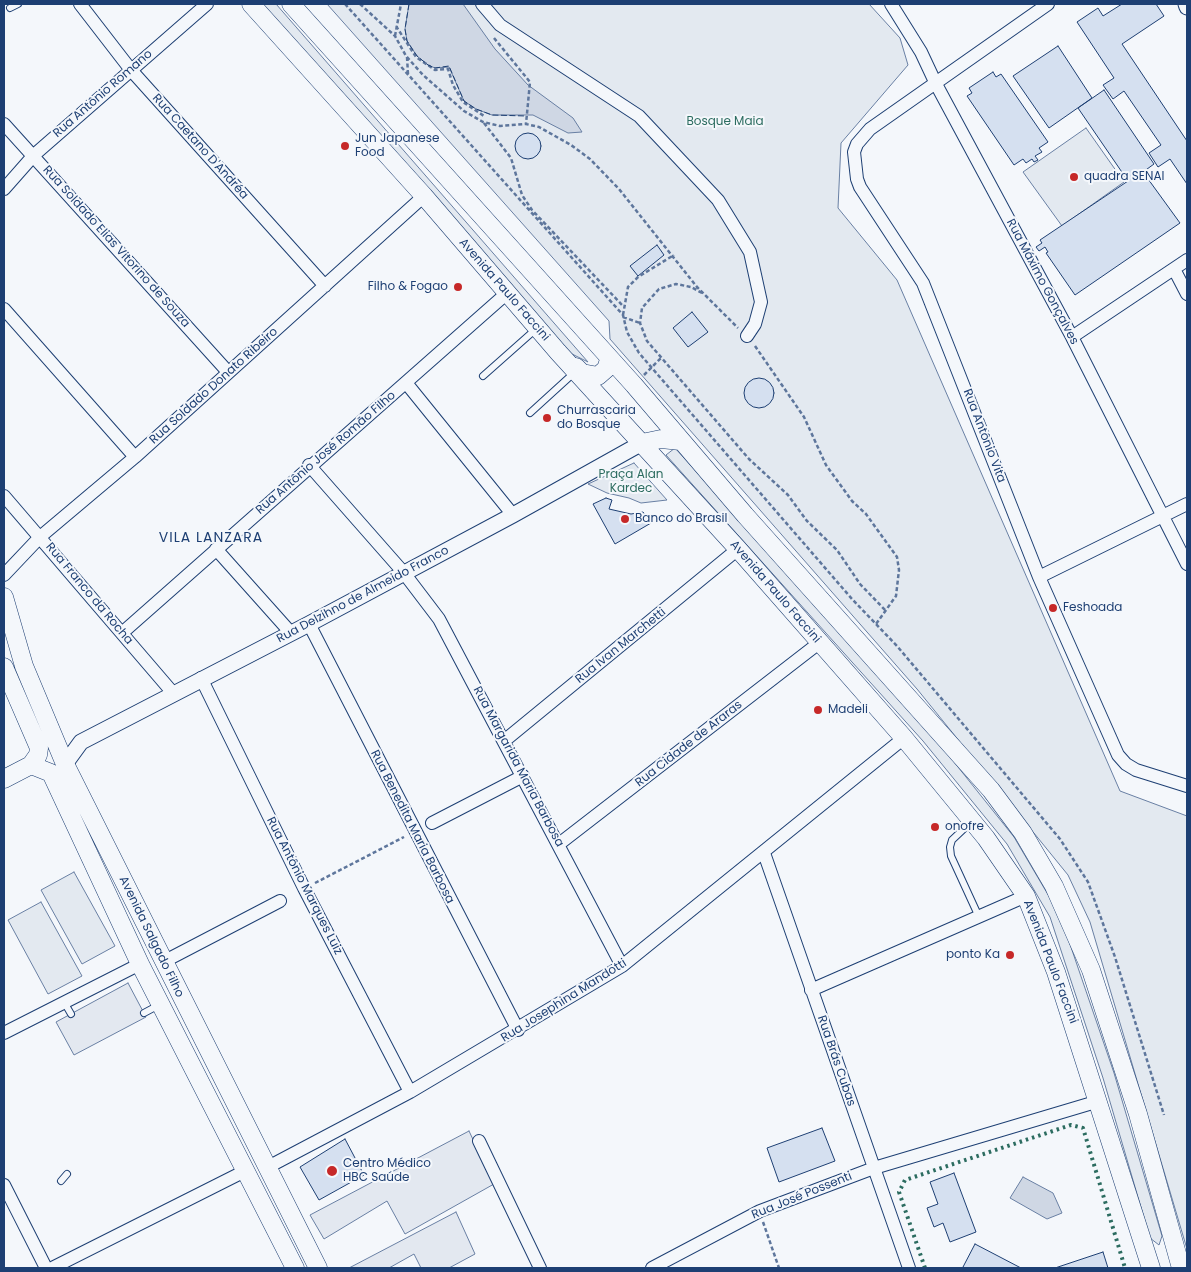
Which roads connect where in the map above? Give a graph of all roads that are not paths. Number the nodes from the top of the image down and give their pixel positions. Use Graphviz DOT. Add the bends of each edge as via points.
graph roads {
  1 [pos="18,4"];
  2 [pos="80,4"];
  3 [pos="207,4"];
  4 [pos="251,4"];
  5 [pos="291,4"];
  6 [pos="482,4"];
  7 [pos="891,4"];
  8 [pos="1048,4"];
  9 [pos="10,8"];
  10 [pos="131,70"];
  11 [pos="936,84"];
  12 [pos="4,124"];
  13 [pos="34,156"];
  14 [pos="4,189"];
  15 [pos="424,196"];
  16 [pos="1187,260"];
  17 [pos="1174,269"];
  18 [pos="325,286"];
  19 [pos="506,294"];
  20 [pos="1187,294"];
  21 [pos="4,308"];
  22 [pos="537,328"];
  23 [pos="747,336"];
  24 [pos="1072,337"];
  25 [pos="558,352"];
  26 [pos="609,360"];
  27 [pos="228,372"];
  28 [pos="575,372"];
  29 [pos="483,376"];
  30 [pos="407,384"];
  31 [pos="530,414"];
  32 [pos="681,442"];
  33 [pos="642,443"];
  34 [pos="135,457"];
  35 [pos="309,465"];
  36 [pos="4,496"];
  37 [pos="1187,504"];
  38 [pos="513,515"];
  39 [pos="1164,516"];
  40 [pos="40,537"];
  41 [pos="216,549"];
  42 [pos="738,549"];
  43 [pos="1187,564"];
  44 [pos="404,573"];
  45 [pos="4,576"];
  46 [pos="1039,577"];
  47 [pos="4,598"];
  48 [pos="308,624"];
  49 [pos="122,633"];
  50 [pos="291,633"];
  51 [pos="819,643"];
  52 [pos="4,668"];
  53 [pos="201,678"];
  54 [pos="173,693"];
  55 [pos="52,733"];
  56 [pos="904,738"];
  57 [pos="81,742"];
  58 [pos="504,742"];
  59 [pos="31,764"];
  60 [pos="65,764"];
  61 [pos="523,776"];
  62 [pos="4,779"];
  63 [pos="1187,786"];
  64 [pos="972,821"];
  65 [pos="432,823"];
  66 [pos="559,844"];
  67 [pos="764,853"];
  68 [pos="1026,896"];
  69 [pos="280,901"];
  70 [pos="979,917"];
  71 [pos="163,962"];
  72 [pos="140,964"];
  73 [pos="622,966"];
  74 [pos="811,990"];
  75 [pos="64,1002"];
  76 [pos="160,1004"];
  77 [pos="144,1013"];
  78 [pos="70,1014"];
  79 [pos="518,1030"];
  80 [pos="4,1033"];
  81 [pos="410,1092"];
  82 [pos="1099,1101"];
  83 [pos="479,1141"];
  84 [pos="268,1167"];
  85 [pos="874,1168"];
  86 [pos="245,1171"];
  87 [pos="58,1174"];
  88 [pos="61,1181"];
  89 [pos="4,1185"];
  90 [pos="46,1268"];
  91 [pos="52,1268"];
  92 [pos="295,1268"];
  93 [pos="318,1268"];
  94 [pos="540,1268"];
  95 [pos="652,1268"];
  96 [pos="909,1268"];
  97 [pos="1151,1268"];
  98 [pos="1181,1268"];
  1 -- 9 [label="lane"];
  2 -- 10 [label="street, Rua Caetano D'Andréa"];
  3 -- 10 [label="street, Rua Antônio Romano"];
  4 -- 15 [label="main road, Avenida Paulo Faccini"];
  5 -- 26 [label="main road"];
  6 -- 23 [label="street" via="500,25 640,116 718,200 750,252 761,302 755,324"];
  7 -- 11 [label="street, Rua Máximo Gonçalves" via="912,34"];
  8 -- 11 [label="street, Rua Antônio Vita"];
  10 -- 13 [label="street, Rua Antônio Romano"];
  10 -- 18 [label="street, Rua Caetano D'Andréa"];
  11 -- 24 [label="street, Rua Máximo Gonçalves"];
  11 -- 46 [label="street, Rua Antônio Vita" via="862,136 854,152 857,179 923,283"];
  12 -- 13 [label="street, Rua Soldado Elias Vitorino de Souza"];
  13 -- 14 [label="street, Rua Antônio Romano"];
  13 -- 27 [label="street, Rua Soldado Elias Vitorino de Souza"];
  15 -- 18 [label="street, Rua Soldado Donato Ribeiro"];
  15 -- 19 [label="main road, Avenida Paulo Faccini"];
  16 -- 17 [label="street"];
  17 -- 20 [label="street"];
  17 -- 24 [label="street"];
  18 -- 27 [label="street, Rua Soldado Donato Ribeiro"];
  19 -- 22 [label="main road, Avenida Paulo Faccini"];
  19 -- 30 [label="street, Rua Antônio José Romão Filho"];
  21 -- 34 [label="street"];
  22 -- 25 [label="main road, Avenida Paulo Faccini"];
  22 -- 29 [label="lane"];
  24 -- 39 [label="street, Rua Máximo Gonçalves"];
  25 -- 26 [label="main road" via="588,376 598,376 606,369"];
  25 -- 28 [label="main road, Avenida Paulo Faccini"];
  26 -- 32 [label="main road"];
  27 -- 34 [label="street, Rua Soldado Donato Ribeiro"];
  28 -- 31 [label="lane"];
  28 -- 33 [label="main road, Avenida Paulo Faccini"];
  30 -- 35 [label="street, Rua Antônio José Romão Filho"];
  30 -- 38 [label="street"];
  32 -- 33 [label="main road" via="661,439"];
  32 -- 98 [label="main road" via="992,790 1023,833 1054,886 1091,970 1138,1114"];
  33 -- 38 [label="street, Rua Delzihno de Almeido Franco"];
  33 -- 42 [label="main road, Avenida Paulo Faccini"];
  34 -- 40 [label="street, Rua Soldado Donato Ribeiro"];
  35 -- 41 [label="street, Rua Antônio José Romão Filho"];
  35 -- 44 [label="street, Rua Margarida Maria Barbosa"];
  36 -- 40 [label="street, Rua Franco da Rocha"];
  37 -- 39 [label="street"];
  38 -- 44 [label="street, Rua Delzihno de Almeido Franco"];
  39 -- 43 [label="street, Rua Máximo Gonçalves"];
  39 -- 46 [label="street"];
  40 -- 45 [label="street, Rua Soldado Donato Ribeiro"];
  40 -- 49 [label="street, Rua Franco da Rocha"];
  41 -- 49 [label="street, Rua Antônio José Romão Filho"];
  41 -- 50 [label="street"];
  42 -- 51 [label="main road, Avenida Paulo Faccini"];
  42 -- 58 [label="street, Rua Ivan Marchetti"];
  44 -- 48 [label="street, Rua Delzihno de Almeido Franco"];
  44 -- 58 [label="street, Rua Margarida Maria Barbosa" via="439,619"];
  46 -- 63 [label="street, Rua Antônio Vita" via="1118,755 1136,770"];
  47 -- 55 [label="main road, Avenida Salgado Filho" via="24,666"];
  48 -- 50 [label="street, Rua Delzihno de Almeido Franco"];
  48 -- 79 [label="street, Rua Benedita Maria Barbosa"];
  49 -- 54 [label="street, Rua Franco da Rocha"];
  50 -- 53 [label="street, Rua Delzihno de Almeido Franco"];
  51 -- 56 [label="main road, Avenida Paulo Faccini"];
  51 -- 66 [label="street, Rua Cidade de Araras"];
  52 -- 59 [label="main road" via="39,744 38,755"];
  53 -- 54 [label="street, Rua Delzihno de Almeido Franco"];
  53 -- 81 [label="street, Rua Antônio Marques Luiz" via="304,888"];
  54 -- 57 [label="street, Rua Delzihno de Almeido Franco"];
  55 -- 57 [label="street"];
  55 -- 60 [label="main road, Avenida Salgado Filho"];
  56 -- 64 [label="main road, Avenida Paulo Faccini"];
  56 -- 67 [label="street, Rua Josephina Mandotti"];
  57 -- 60 [label="street, Rua Delzihno de Almeido Franco"];
  58 -- 61 [label="street, Rua Margarida Maria Barbosa"];
  59 -- 62 [label="main road"];
  59 -- 72 [label="main road, Avenida Salgado Filho" via="50,773"];
  60 -- 71 [label="main road, Avenida Salgado Filho"];
  61 -- 65 [label="street"];
  61 -- 66 [label="street, Rua Margarida Maria Barbosa"];
  64 -- 68 [label="main road, Avenida Paulo Faccini"];
  64 -- 70 [label="lane" via="952,840 950,848"];
  66 -- 73 [label="street, Rua Margarida Maria Barbosa"];
  67 -- 73 [label="street, Rua Josephina Mandotti"];
  67 -- 74 [label="street, Rua Brás Cubas"];
  68 -- 70 [label="street"];
  68 -- 82 [label="main road, Avenida Paulo Faccini" via="1072,1016"];
  69 -- 71 [label="street"];
  70 -- 74 [label="street"];
  71 -- 84 [label="main road, Avenida Salgado Filho"];
  72 -- 75 [label="street"];
  72 -- 76 [label="main road, Avenida Salgado Filho"];
  73 -- 79 [label="street, Rua Josephina Mandotti"];
  74 -- 85 [label="street, Rua Brás Cubas"];
  75 -- 78 [label="lane"];
  75 -- 80 [label="street"];
  76 -- 77 [label="lane"];
  76 -- 86 [label="main road, Avenida Salgado Filho"];
  79 -- 81 [label="street, Rua Josephina Mandotti"];
  81 -- 84 [label="street, Rua Josephina Mandotti"];
  82 -- 85 [label="street, Rua José Possenti"];
  82 -- 97 [label="main road, Avenida Paulo Faccini"];
  83 -- 94 [label="street"];
  84 -- 93 [label="main road, Avenida Salgado Filho"];
  85 -- 95 [label="street, Rua José Possenti" via="760,1211"];
  85 -- 96 [label="street, Rua Brás Cubas"];
  86 -- 91 [label="street"];
  86 -- 92 [label="main road, Avenida Salgado Filho"];
  87 -- 88 [label="lane" via="67,1174"];
  89 -- 90 [label="street"];
}
